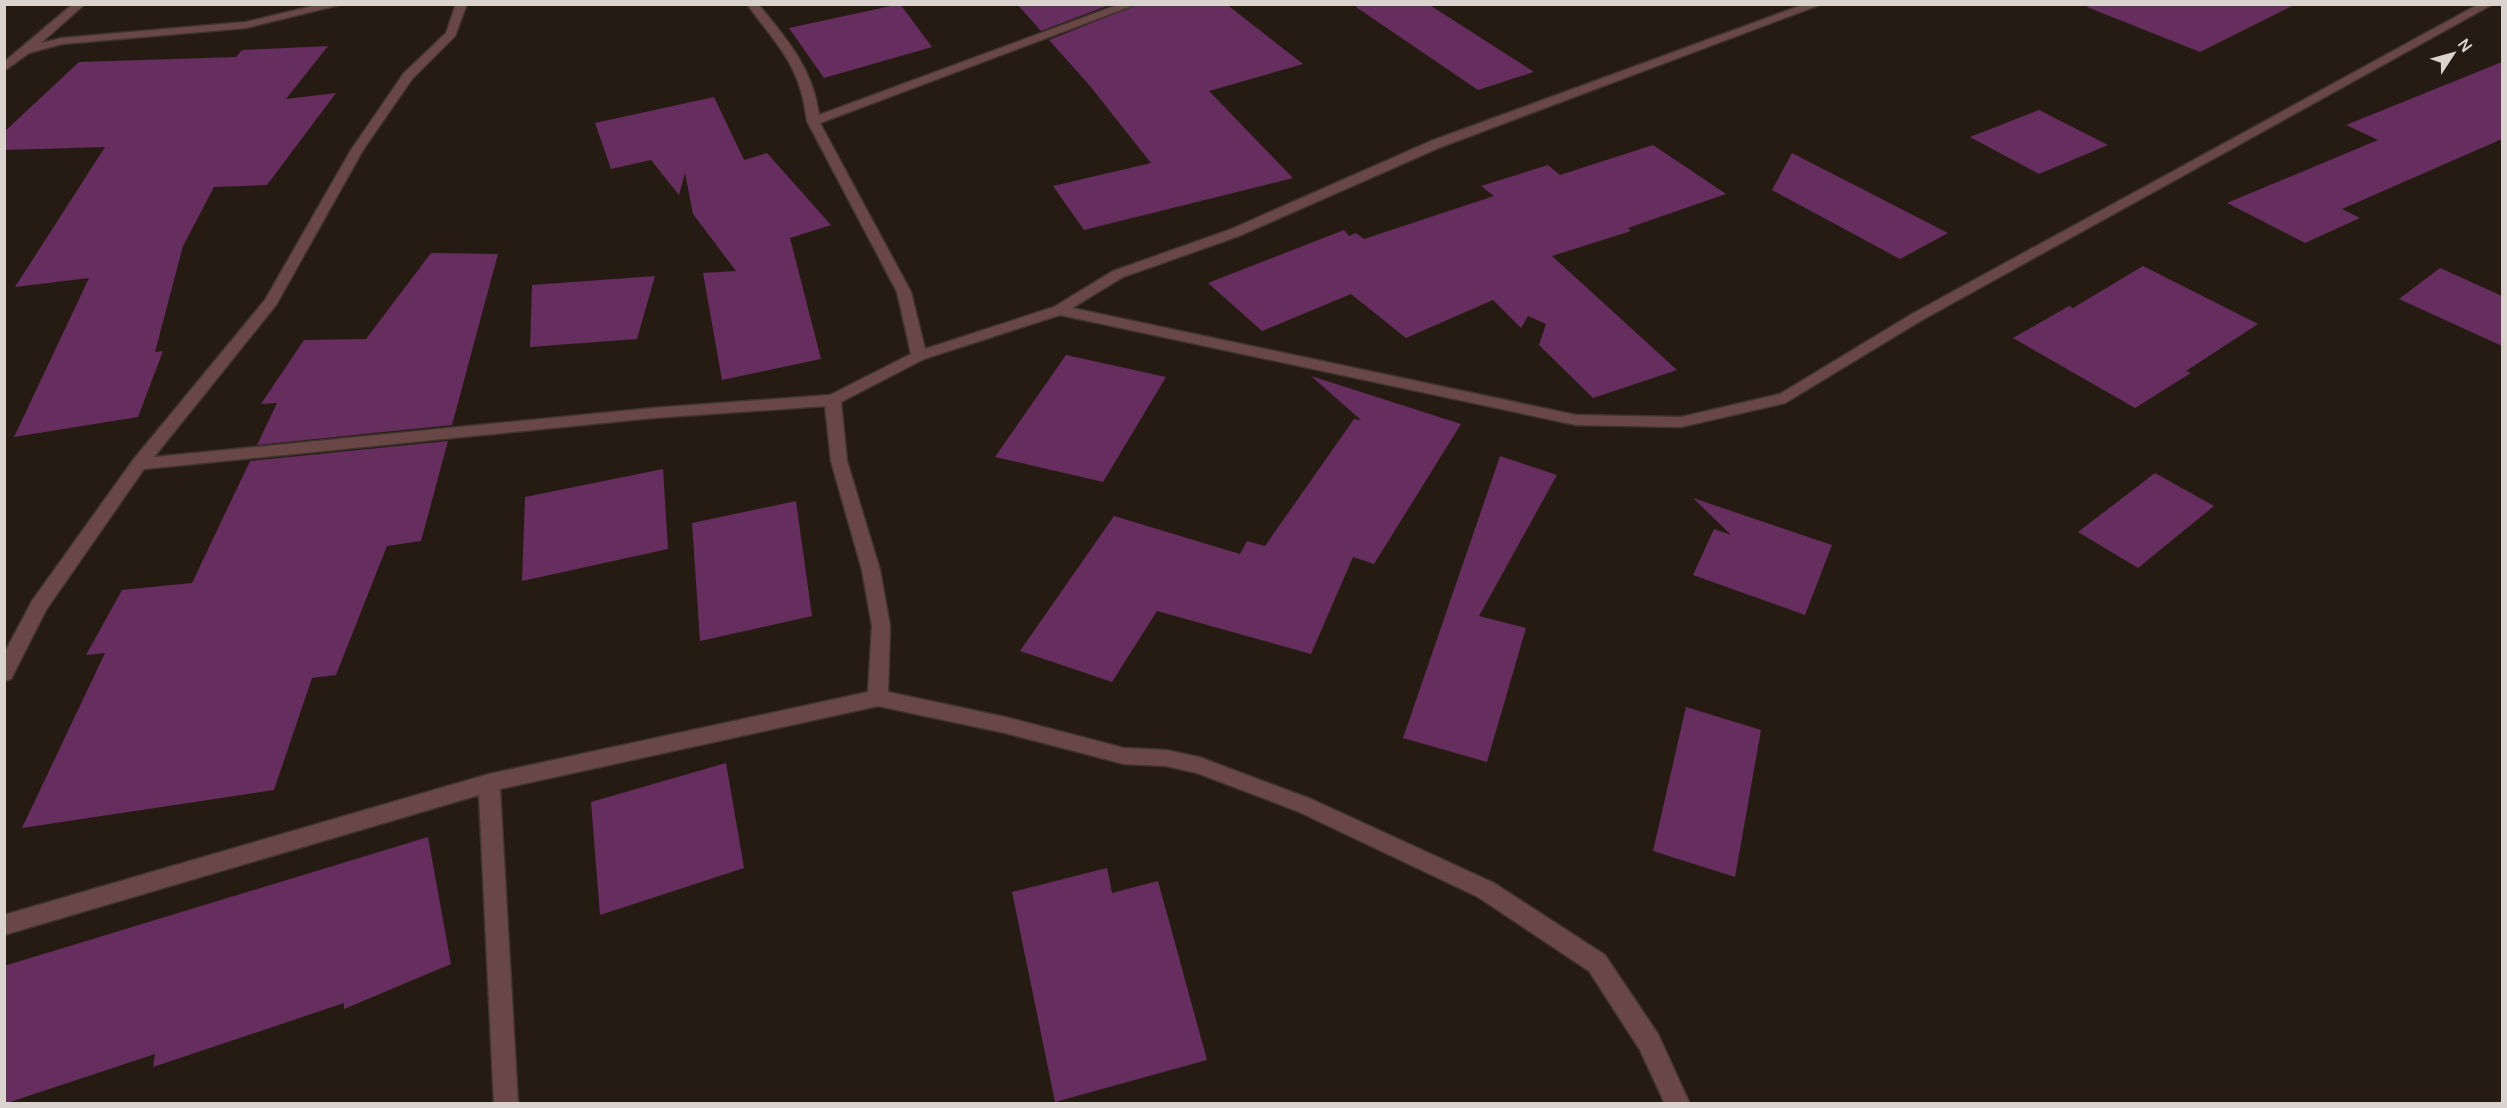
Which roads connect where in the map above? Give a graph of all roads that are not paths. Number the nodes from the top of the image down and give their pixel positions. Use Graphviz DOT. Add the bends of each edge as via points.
graph roads {
  1 [pos="80,4"];
  2 [pos="338,4"];
  3 [pos="462,4"];
  4 [pos="752,4"];
  5 [pos="1132,4"];
  6 [pos="1817,4"];
  7 [pos="2488,4"];
  8 [pos="27,50"];
  9 [pos="4,68"];
  10 [pos="813,121"];
  11 [pos="1059,310"];
  12 [pos="919,356"];
  13 [pos="833,400"];
  14 [pos="139,464"];
  15 [pos="4,674"];
  16 [pos="878,698"];
  17 [pos="489,783"];
  18 [pos="4,925"];
  19 [pos="506,1104"];
  20 [pos="1678,1104"];
  1 -- 8 [label="street"];
  2 -- 8 [label="street" via="246,25 62,41"];
  3 -- 14 [label="street" via="451,34 408,76 357,150 271,302"];
  4 -- 10 [label="street" via="799,62 811,93"];
  5 -- 10 [label="street"];
  6 -- 11 [label="street" via="1436,144 1233,232 1118,274"];
  7 -- 11 [label="street" via="1917,318 1785,398 1682,422 1576,420"];
  8 -- 9 [label="street"];
  10 -- 12 [label="street" via="904,292"];
  11 -- 12 [label="street"];
  12 -- 13 [label="street"];
  13 -- 14 [label="street" via="664,412"];
  13 -- 16 [label="street" via="839,461 871,570 881,626"];
  14 -- 15 [label="street" via="39,606"];
  16 -- 17 [label="street"];
  16 -- 20 [label="street" via="1124,756 1166,758 1199,765 1304,805 1486,890 1597,963 1649,1042"];
  17 -- 18 [label="street"];
  17 -- 19 [label="street"];
}
